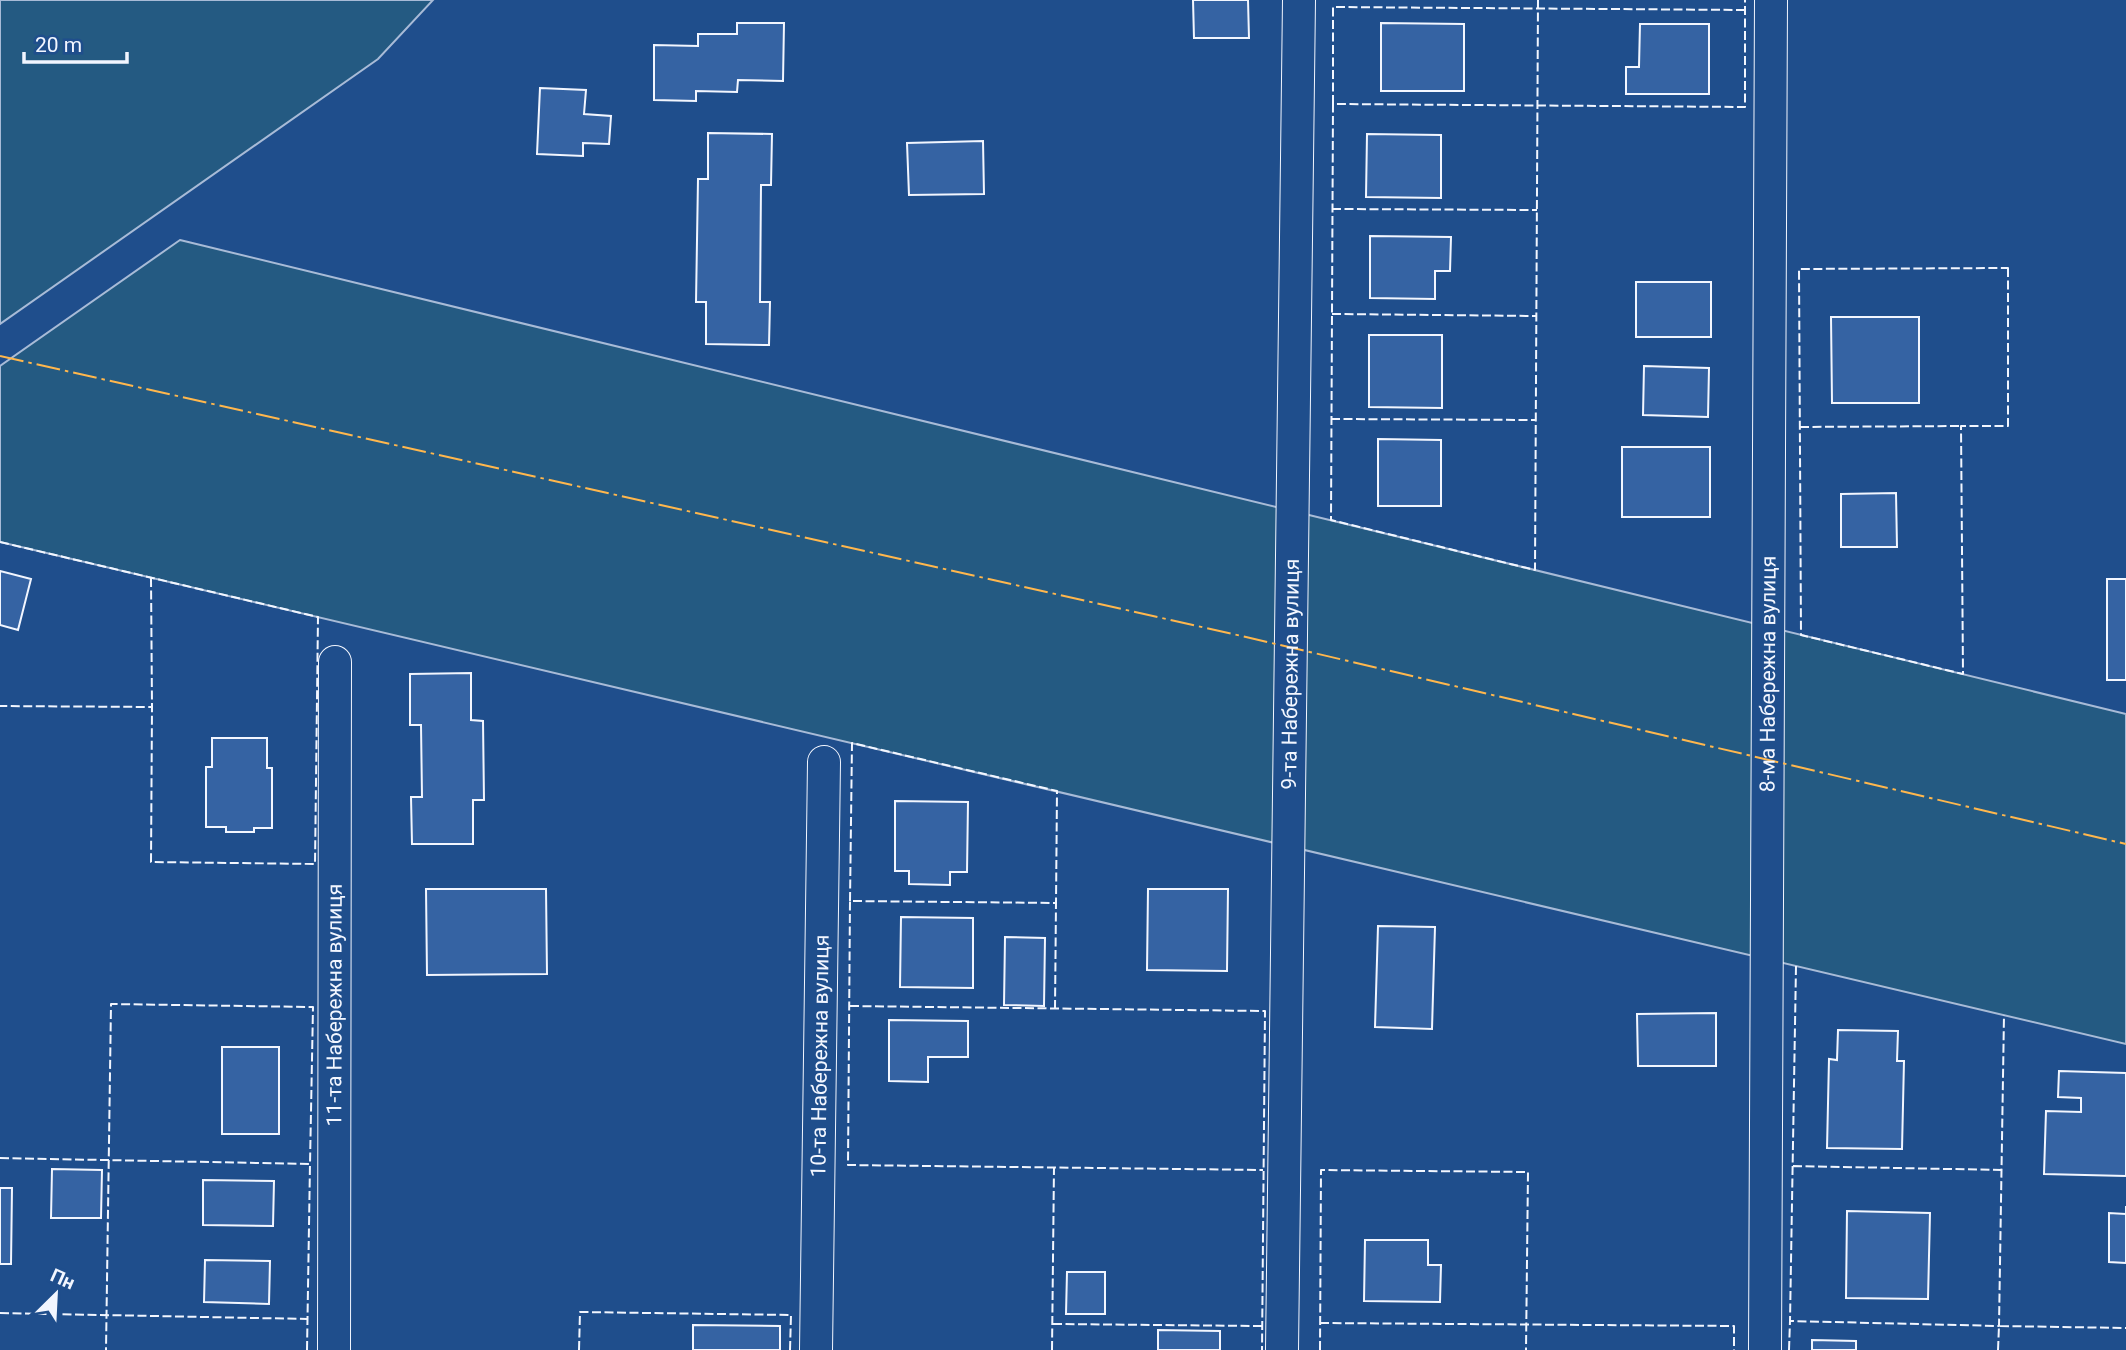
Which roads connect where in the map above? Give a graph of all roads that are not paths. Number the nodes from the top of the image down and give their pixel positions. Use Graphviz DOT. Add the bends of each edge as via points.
graph roads {
  1 [pos="1299,0"];
  2 [pos="1771,0"];
  3 [pos="335,662"];
  4 [pos="824,762"];
  5 [pos="334,1350"];
  6 [pos="816,1350"];
  7 [pos="1282,1350"];
  8 [pos="1765,1350"];
  1 -- 7 [label="street, 9-та Набережна вулиця"];
  2 -- 8 [label="street, 8-ма Набережна вулиця"];
  3 -- 5 [label="street, 11-та Набережна вулиця"];
  4 -- 6 [label="street, 10-та Набережна вулиця"];
}
